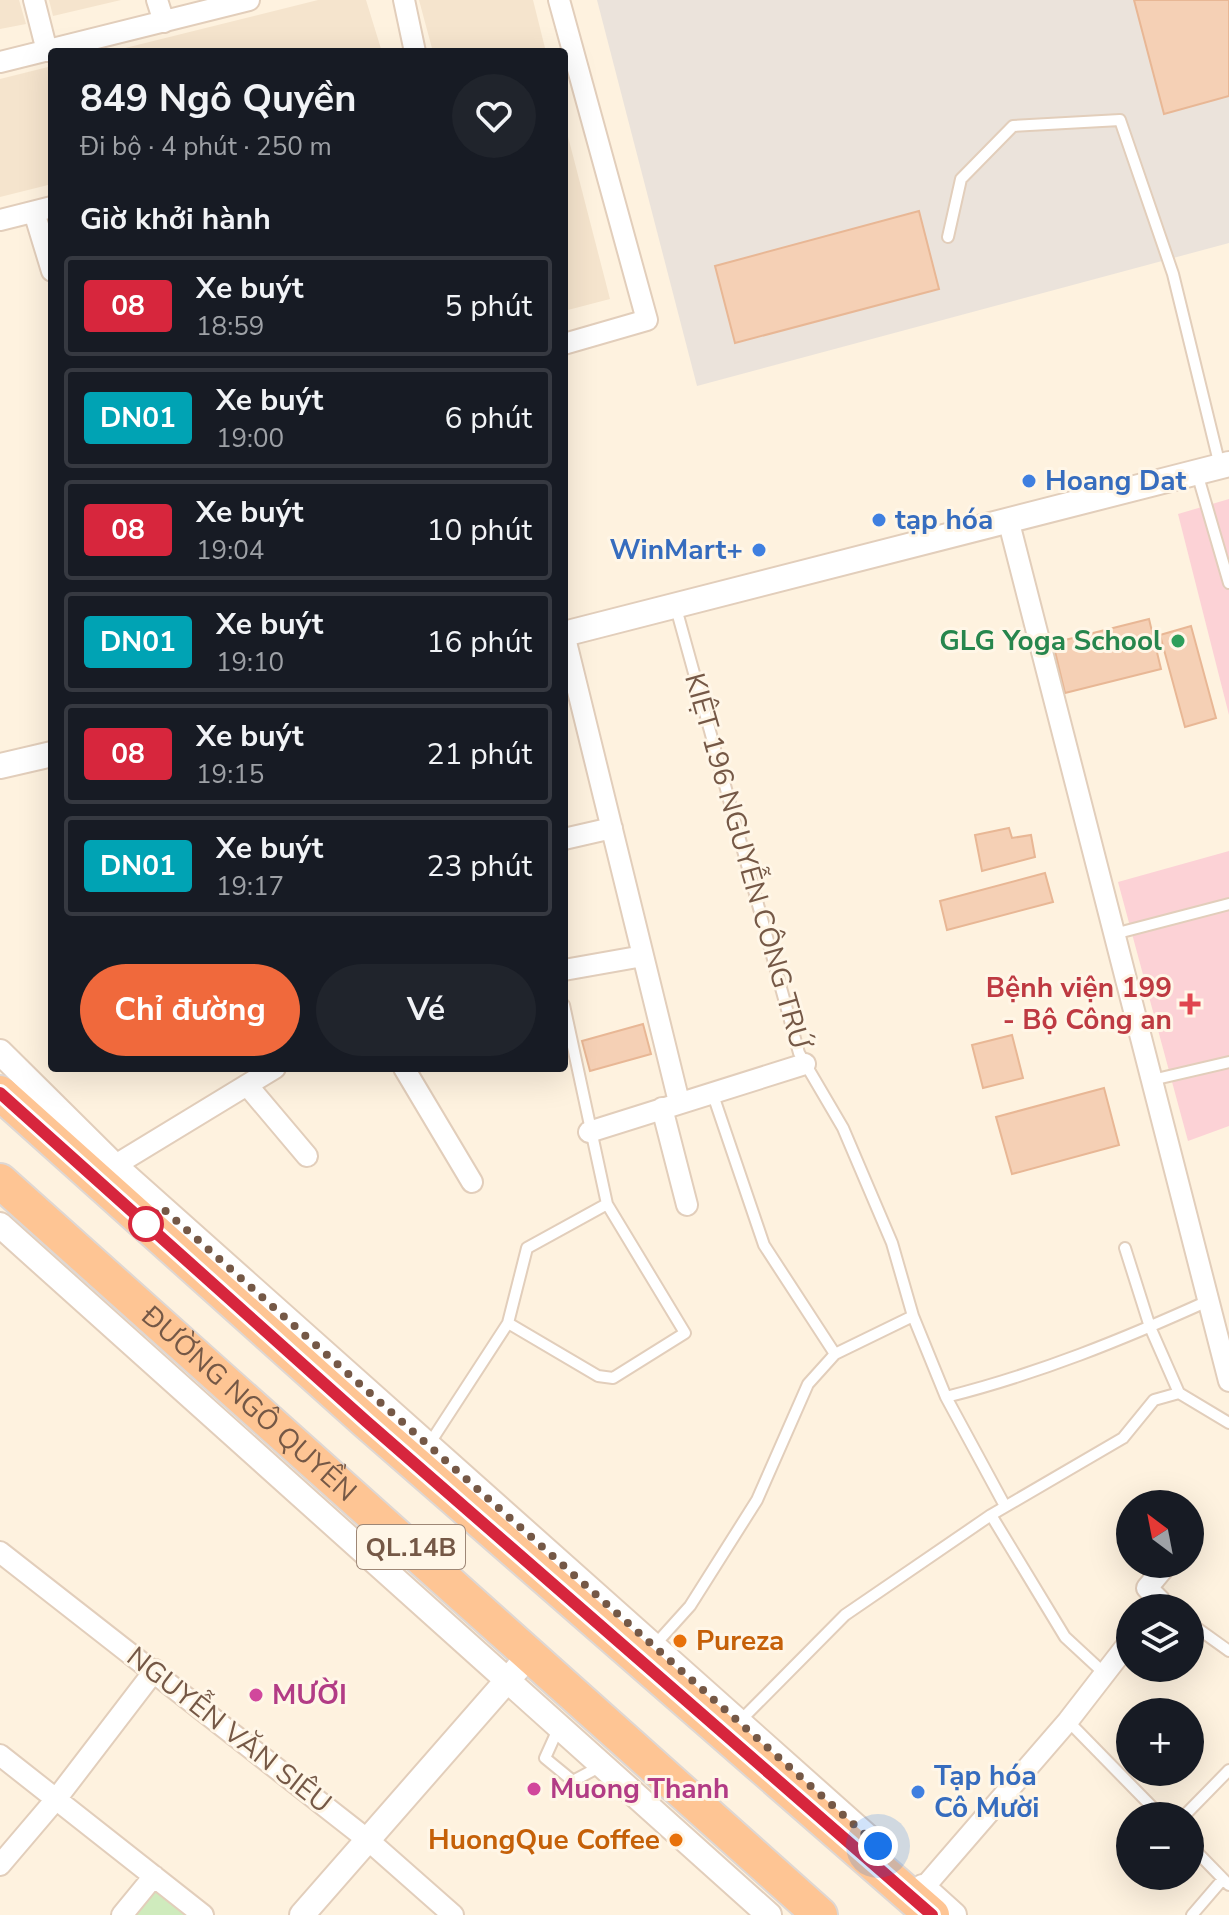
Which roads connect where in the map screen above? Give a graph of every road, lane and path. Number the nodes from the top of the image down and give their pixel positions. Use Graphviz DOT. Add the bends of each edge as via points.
graph roads {
  1 [pos="34,0"];
  2 [pos="157,0"];
  3 [pos="249,0"];
  4 [pos="404,0"];
  5 [pos="559,0"];
  6 [pos="164,22"];
  7 [pos="59,48"];
  8 [pos="414,48"];
  9 [pos="47,51"];
  10 [pos="0,62"];
  11 [pos="43,209"];
  12 [pos="0,220"];
  13 [pos="948,237"];
  14 [pos="48,243"];
  15 [pos="568,343"];
  16 [pos="1215,468"];
  17 [pos="1008,519"];
  18 [pos="1229,583"];
  19 [pos="675,605"];
  20 [pos="568,633"];
  21 [pos="568,650"];
  22 [pos="48,755"];
  23 [pos="0,766"];
  24 [pos="612,828"];
  25 [pos="568,838"];
  26 [pos="1229,904"];
  27 [pos="1114,934"];
  28 [pos="643,956"];
  29 [pos="568,969"];
  30 [pos="568,1025"];
  31 [pos="0,1052"];
  32 [pos="1229,1062"];
  33 [pos="805,1064"];
  34 [pos="268,1072"];
  35 [pos="406,1072"];
  36 [pos="1152,1080"];
  37 [pos="247,1085"];
  38 [pos="712,1092"];
  39 [pos="0,1093"];
  40 [pos="671,1105"];
  41 [pos="589,1132"];
  42 [pos="307,1156"];
  43 [pos="105,1172"];
  44 [pos="0,1181"];
  45 [pos="472,1182"];
  46 [pos="607,1204"];
  47 [pos="687,1205"];
  48 [pos="0,1225"];
  49 [pos="1125,1248"];
  50 [pos="1210,1300"];
  51 [pos="913,1316"];
  52 [pos="508,1323"];
  53 [pos="1150,1327"];
  54 [pos="1225,1349"];
  55 [pos="835,1354"];
  56 [pos="1229,1381"];
  57 [pos="1179,1393"];
  58 [pos="946,1397"];
  59 [pos="1229,1423"];
  60 [pos="422,1455"];
  61 [pos="1005,1506"];
  62 [pos="991,1515"];
  63 [pos="0,1552"];
  64 [pos="1155,1578"];
  65 [pos="1152,1594"];
  66 [pos="1204,1633"];
  67 [pos="1229,1651"];
  68 [pos="648,1652"];
  69 [pos="532,1654"];
  70 [pos="1116,1659"];
  71 [pos="155,1670"];
  72 [pos="1105,1674"];
  73 [pos="508,1679"];
  74 [pos="1068,1721"];
  75 [pos="559,1725"];
  76 [pos="733,1729"];
  77 [pos="0,1755"];
  78 [pos="603,1765"];
  79 [pos="1229,1770"];
  80 [pos="57,1798"];
  81 [pos="1147,1802"];
  82 [pos="1198,1802"];
  83 [pos="368,1840"];
  84 [pos="1204,1859"];
  85 [pos="0,1865"];
  86 [pos="154,1876"];
  87 [pos="1226,1882"];
  88 [pos="924,1901"];
  89 [pos="122,1915"];
  90 [pos="203,1915"];
  91 [pos="302,1915"];
  92 [pos="453,1915"];
  93 [pos="769,1915"];
  94 [pos="820,1915"];
  95 [pos="954,1915"];
  96 [pos="1192,1915"];
  1 -- 9 [label="street"];
  2 -- 6 [label="street"];
  3 -- 6 [label="street"];
  4 -- 8 [label="street"];
  5 -- 15 [label="street" via="647,320"];
  6 -- 7 [label="street"];
  9 -- 10 [label="street"];
  11 -- 12 [label="street"];
  11 -- 14 [label="street"];
  13 -- 16 [label="lane" via="961,179 1013,126 1120,120 1173,274"];
  16 -- 17 [label="street"];
  16 -- 18 [label="lane"];
  17 -- 19 [label="street"];
  17 -- 27 [label="street"];
  19 -- 20 [label="street"];
  19 -- 33 [label="lane, KIỆT 196 NGUYỄN CÔNG TRỨ"];
  21 -- 24 [label="street"];
  22 -- 23 [label="street"];
  24 -- 25 [label="street"];
  24 -- 28 [label="street"];
  26 -- 27 [label="lane"];
  27 -- 36 [label="street"];
  28 -- 29 [label="street"];
  28 -- 40 [label="street"];
  30 -- 41 [label="lane"];
  31 -- 43 [label="street"];
  32 -- 36 [label="lane"];
  33 -- 38 [label="street"];
  33 -- 51 [label="lane, KIỆT 196 NGUYỄN CÔNG TRỨ" via="843,1128 892,1243"];
  34 -- 37 [label="street"];
  35 -- 45 [label="street"];
  36 -- 50 [label="street"];
  37 -- 42 [label="street"];
  37 -- 43 [label="street"];
  38 -- 40 [label="street"];
  38 -- 55 [label="lane" via="764,1245"];
  39 -- 43 [label="highway, QL.14B"];
  40 -- 41 [label="street"];
  40 -- 47 [label="street"];
  41 -- 46 [label="lane"];
  43 -- 60 [label="highway, QL.14B"];
  44 -- 69 [label="highway, ĐƯỜNG NGÔ QUYỀN / QL.14B"];
  46 -- 52 [label="lane" via="527,1248"];
  46 -- 52 [label="lane" via="685,1333 613,1378 598,1376"];
  48 -- 73 [label="street, ĐƯỜNG NGÔ QUYỀN"];
  49 -- 53 [label="lane"];
  50 -- 53 [label="lane"];
  50 -- 54 [label="street"];
  51 -- 55 [label="lane"];
  51 -- 58 [label="lane, KIỆT 196 NGUYỄN CÔNG TRỨ"];
  52 -- 60 [label="lane"];
  53 -- 57 [label="lane"];
  53 -- 58 [label="lane" via="1016,1379"];
  54 -- 56 [label="street"];
  55 -- 68 [label="lane" via="808,1384 757,1500 690,1606"];
  57 -- 59 [label="lane"];
  57 -- 61 [label="lane" via="1154,1400 1123,1438"];
  58 -- 61 [label="lane, KIỆT 196 NGUYỄN CÔNG TRỨ"];
  60 -- 68 [label="highway, QL.14B"];
  61 -- 62 [label="lane"];
  62 -- 72 [label="lane" via="1065,1637"];
  62 -- 76 [label="lane" via="845,1615"];
  63 -- 71 [label="street, NGUYỄN VĂN SIÊU"];
  64 -- 65 [label="street" via="1147,1588"];
  66 -- 67 [label="lane"];
  68 -- 76 [label="highway, QL.14B"];
  69 -- 73 [label="street"];
  69 -- 94 [label="highway, ĐƯỜNG NGÔ QUYỀN / QL.14B"];
  70 -- 72 [label="street"];
  71 -- 80 [label="street"];
  71 -- 83 [label="street, NGUYỄN VĂN SIÊU"];
  72 -- 74 [label="street"];
  73 -- 75 [label="street, ĐƯỜNG NGÔ QUYỀN"];
  73 -- 83 [label="street"];
  74 -- 81 [label="lane"];
  74 -- 88 [label="street"];
  75 -- 78 [label="street, ĐƯỜNG NGÔ QUYỀN"];
  75 -- 78 [label="lane" via="545,1758 573,1781"];
  76 -- 88 [label="highway, QL.14B"];
  77 -- 80 [label="street"];
  78 -- 93 [label="street, ĐƯỜNG NGÔ QUYỀN"];
  79 -- 82 [label="lane"];
  80 -- 85 [label="street"];
  80 -- 86 [label="street"];
  83 -- 91 [label="street"];
  83 -- 92 [label="street, NGUYỄN VĂN SIÊU"];
  84 -- 87 [label="lane"];
  86 -- 89 [label="street"];
  86 -- 90 [label="street"];
  87 -- 96 [label="lane"];
  88 -- 95 [label="street"];
}
